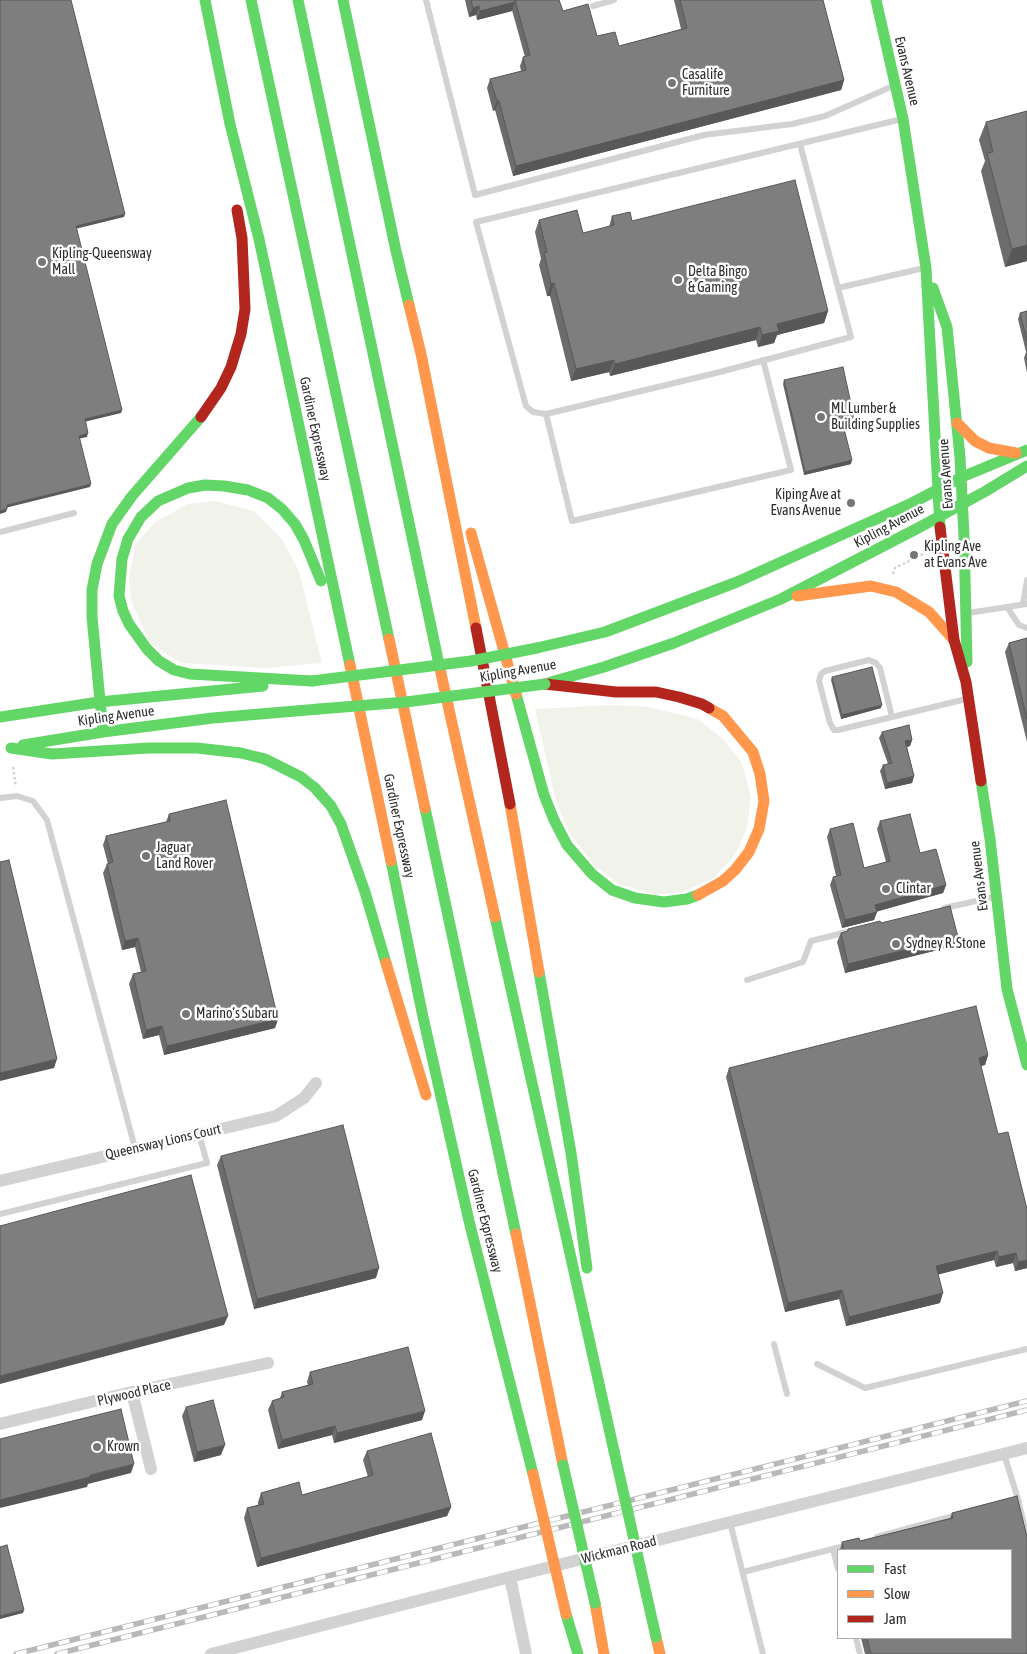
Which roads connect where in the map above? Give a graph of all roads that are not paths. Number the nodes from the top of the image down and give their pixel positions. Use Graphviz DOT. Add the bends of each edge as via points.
graph roads {
  1 [pos="205,0"];
  2 [pos="251,0"];
  3 [pos="298,0"];
  4 [pos="343,0"];
  5 [pos="426,0"];
  6 [pos="614,0"];
  7 [pos="876,0"];
  8 [pos="594,6"];
  9 [pos="896,85"];
  10 [pos="903,119"];
  11 [pos="230,124"];
  12 [pos="800,144"];
  13 [pos="926,268"];
  14 [pos="838,288"];
  15 [pos="421,354"];
  16 [pos="762,360"];
  17 [pos="546,414"];
  18 [pos="957,423"];
  19 [pos="1022,452"];
  20 [pos="1027,466"];
  21 [pos="962,477"];
  22 [pos="938,489"];
  23 [pos="462,498"];
  24 [pos="963,503"];
  25 [pos="74,513"];
  26 [pos="939,516"];
  27 [pos="470,526"];
  28 [pos="0,532"];
  29 [pos="1027,580"];
  30 [pos="781,599"];
  31 [pos="1025,604"];
  32 [pos="1007,607"];
  33 [pos="966,613"];
  34 [pos="1027,628"];
  35 [pos="344,634"];
  36 [pos="954,640"];
  37 [pos="312,681"];
  38 [pos="966,682"];
  39 [pos="546,684"];
  40 [pos="968,698"];
  41 [pos="99,702"];
  42 [pos="0,717"];
  43 [pos="892,717"];
  44 [pos="104,732"];
  45 [pos="5,748"];
  46 [pos="0,798"];
  47 [pos="996,897"];
  48 [pos="936,910"];
  49 [pos="850,931"];
  50 [pos="747,980"];
  51 [pos="1027,1065"];
  52 [pos="316,1083"];
  53 [pos="428,1102"];
  54 [pos="434,1120"];
  55 [pos="199,1134"];
  56 [pos="135,1148"];
  57 [pos="0,1181"];
  58 [pos="0,1214"];
  59 [pos="469,1221"];
  60 [pos="589,1278"];
  61 [pos="592,1297"];
  62 [pos="774,1344"];
  63 [pos="1027,1348"];
  64 [pos="268,1363"];
  65 [pos="817,1364"];
  66 [pos="132,1392"];
  67 [pos="786,1394"];
  68 [pos="0,1424"];
  69 [pos="1027,1448"];
  70 [pos="614,1451"];
  71 [pos="1004,1454"];
  72 [pos="151,1469"];
  73 [pos="1018,1499"];
  74 [pos="999,1504"];
  75 [pos="961,1514"];
  76 [pos="730,1522"];
  77 [pos="1027,1537"];
  78 [pos="869,1539"];
  79 [pos="851,1544"];
  80 [pos="833,1549"];
  81 [pos="837,1565"];
  82 [pos="743,1572"];
  83 [pos="510,1577"];
  84 [pos="856,1639"];
  85 [pos="211,1654"];
  86 [pos="526,1654"];
  87 [pos="578,1654"];
  88 [pos="604,1654"];
  89 [pos="660,1654"];
  90 [pos="763,1654"];
  91 [pos="860,1654"];
  1 -- 11 [label="main road, Gardiner Expressway"];
  2 -- 88 [label="main road, Gardiner Expressway, bridge"];
  3 -- 70 [label="main road" via="451,718"];
  4 -- 15 [label="main road"];
  5 -- 9 [label="lane" via="475,195 704,135 792,124 825,116"];
  6 -- 8 [label="lane"];
  7 -- 9 [label="main road, Evans Avenue"];
  9 -- 10 [label="main road, Evans Avenue"];
  10 -- 12 [label="lane"];
  10 -- 13 [label="main road, Evans Avenue"];
  11 -- 35 [label="main road, Gardiner Expressway" via="259,239"];
  11 -- 41 [label="main road" via="242,238 245,309 241,334 230,367 208,408 112,524 97,564 92,590"];
  12 -- 14 [label="lane"];
  12 -- 17 [label="lane" via="476,222 526,406 533,412"];
  13 -- 14 [label="lane"];
  13 -- 18 [label="main road, Evans Avenue" via="947,327"];
  13 -- 22 [label="main road, Evans Avenue"];
  14 -- 16 [label="lane" via="851,337"];
  15 -- 23 [label="main road"];
  15 -- 60 [label="main road" via="501,753 571,1153"];
  16 -- 17 [label="lane"];
  16 -- 17 [label="lane" via="791,470 572,521"];
  18 -- 19 [label="main road" via="974,441 989,448"];
  18 -- 21 [label="main road, Evans Avenue"];
  19 -- 21 [label="main road, Kipling Avenue"];
  20 -- 24 [label="main road, Kipling Avenue"];
  21 -- 22 [label="main road, Kipling Avenue"];
  21 -- 24 [label="main road, Evans Avenue"];
  22 -- 26 [label="main road, Evans Avenue"];
  22 -- 37 [label="main road, Kipling Avenue, bridge" via="737,582 605,632 471,662"];
  24 -- 26 [label="main road, Kipling Avenue"];
  24 -- 33 [label="main road, Evans Avenue"];
  25 -- 28 [label="lane"];
  26 -- 30 [label="main road, Kipling Avenue"];
  26 -- 36 [label="main road, Evans Avenue"];
  27 -- 39 [label="main road" via="544,795 566,845 592,874 612,890 635,898 664,902 687,899 706,891 735,870 759,829 764,801 753,752 723,716 702,704 656,692 616,692"];
  29 -- 31 [label="lane"];
  30 -- 36 [label="main road" via="872,586 896,592 929,612"];
  30 -- 39 [label="main road, Kipling Avenue" via="674,643"];
  31 -- 32 [label="lane"];
  32 -- 33 [label="lane"];
  32 -- 34 [label="lane" via="1019,625"];
  33 -- 38 [label="main road, Evans Avenue"];
  35 -- 37 [label="main road" via="304,540 295,524 268,498 248,490 206,485 172,494 158,501 142,516 128,539 122,559 120,596 129,624 147,650 174,670 190,674"];
  35 -- 59 [label="main road, Gardiner Expressway" via="423,1017"];
  36 -- 38 [label="main road, Evans Avenue"];
  37 -- 41 [label="main road, Kipling Avenue"];
  38 -- 40 [label="main road, Evans Avenue"];
  39 -- 44 [label="main road, Kipling Avenue, bridge" via="406,702 213,718"];
  40 -- 43 [label="lane"];
  40 -- 47 [label="main road, Evans Avenue"];
  41 -- 42 [label="main road, Kipling Avenue"];
  41 -- 44 [label="main road"];
  43 -- 43 [label="lane" via="876,663 869,660 821,674 819,681 834,730"];
  44 -- 45 [label="main road, Kipling Avenue"];
  45 -- 53 [label="main road" via="52,754 197,748 265,759 302,777 330,806 344,832"];
  46 -- 56 [label="lane" via="17,796 33,801 47,820"];
  47 -- 48 [label="lane"];
  47 -- 51 [label="main road, Evans Avenue" via="1007,988"];
  49 -- 50 [label="lane" via="811,941 803,962"];
  52 -- 55 [label="street, Queensway Lions Court" via="304,1098 276,1116"];
  54 -- 59 [label="main road"];
  55 -- 56 [label="street, Queensway Lions Court"];
  55 -- 58 [label="lane" via="207,1163"];
  56 -- 57 [label="street, Queensway Lions Court"];
  59 -- 87 [label="main road, Gardiner Expressway, bridge"];
  61 -- 70 [label="main road"];
  62 -- 67 [label="lane"];
  63 -- 65 [label="lane" via="865,1388"];
  64 -- 66 [label="street, Plywood Place"];
  66 -- 68 [label="street, Plywood Place"];
  66 -- 72 [label="street"];
  69 -- 71 [label="street, Wickman Road"];
  70 -- 89 [label="main road, bridge"];
  71 -- 73 [label="lane"];
  71 -- 76 [label="street, Wickman Road"];
  73 -- 74 [label="lane"];
  73 -- 77 [label="lane"];
  75 -- 78 [label="lane"];
  76 -- 82 [label="lane"];
  76 -- 83 [label="street, Wickman Road"];
  79 -- 80 [label="lane"];
  80 -- 81 [label="lane"];
  80 -- 82 [label="lane"];
  82 -- 90 [label="lane"];
  83 -- 85 [label="street, Wickman Road"];
  83 -- 86 [label="street"];
  84 -- 91 [label="lane"];
}
